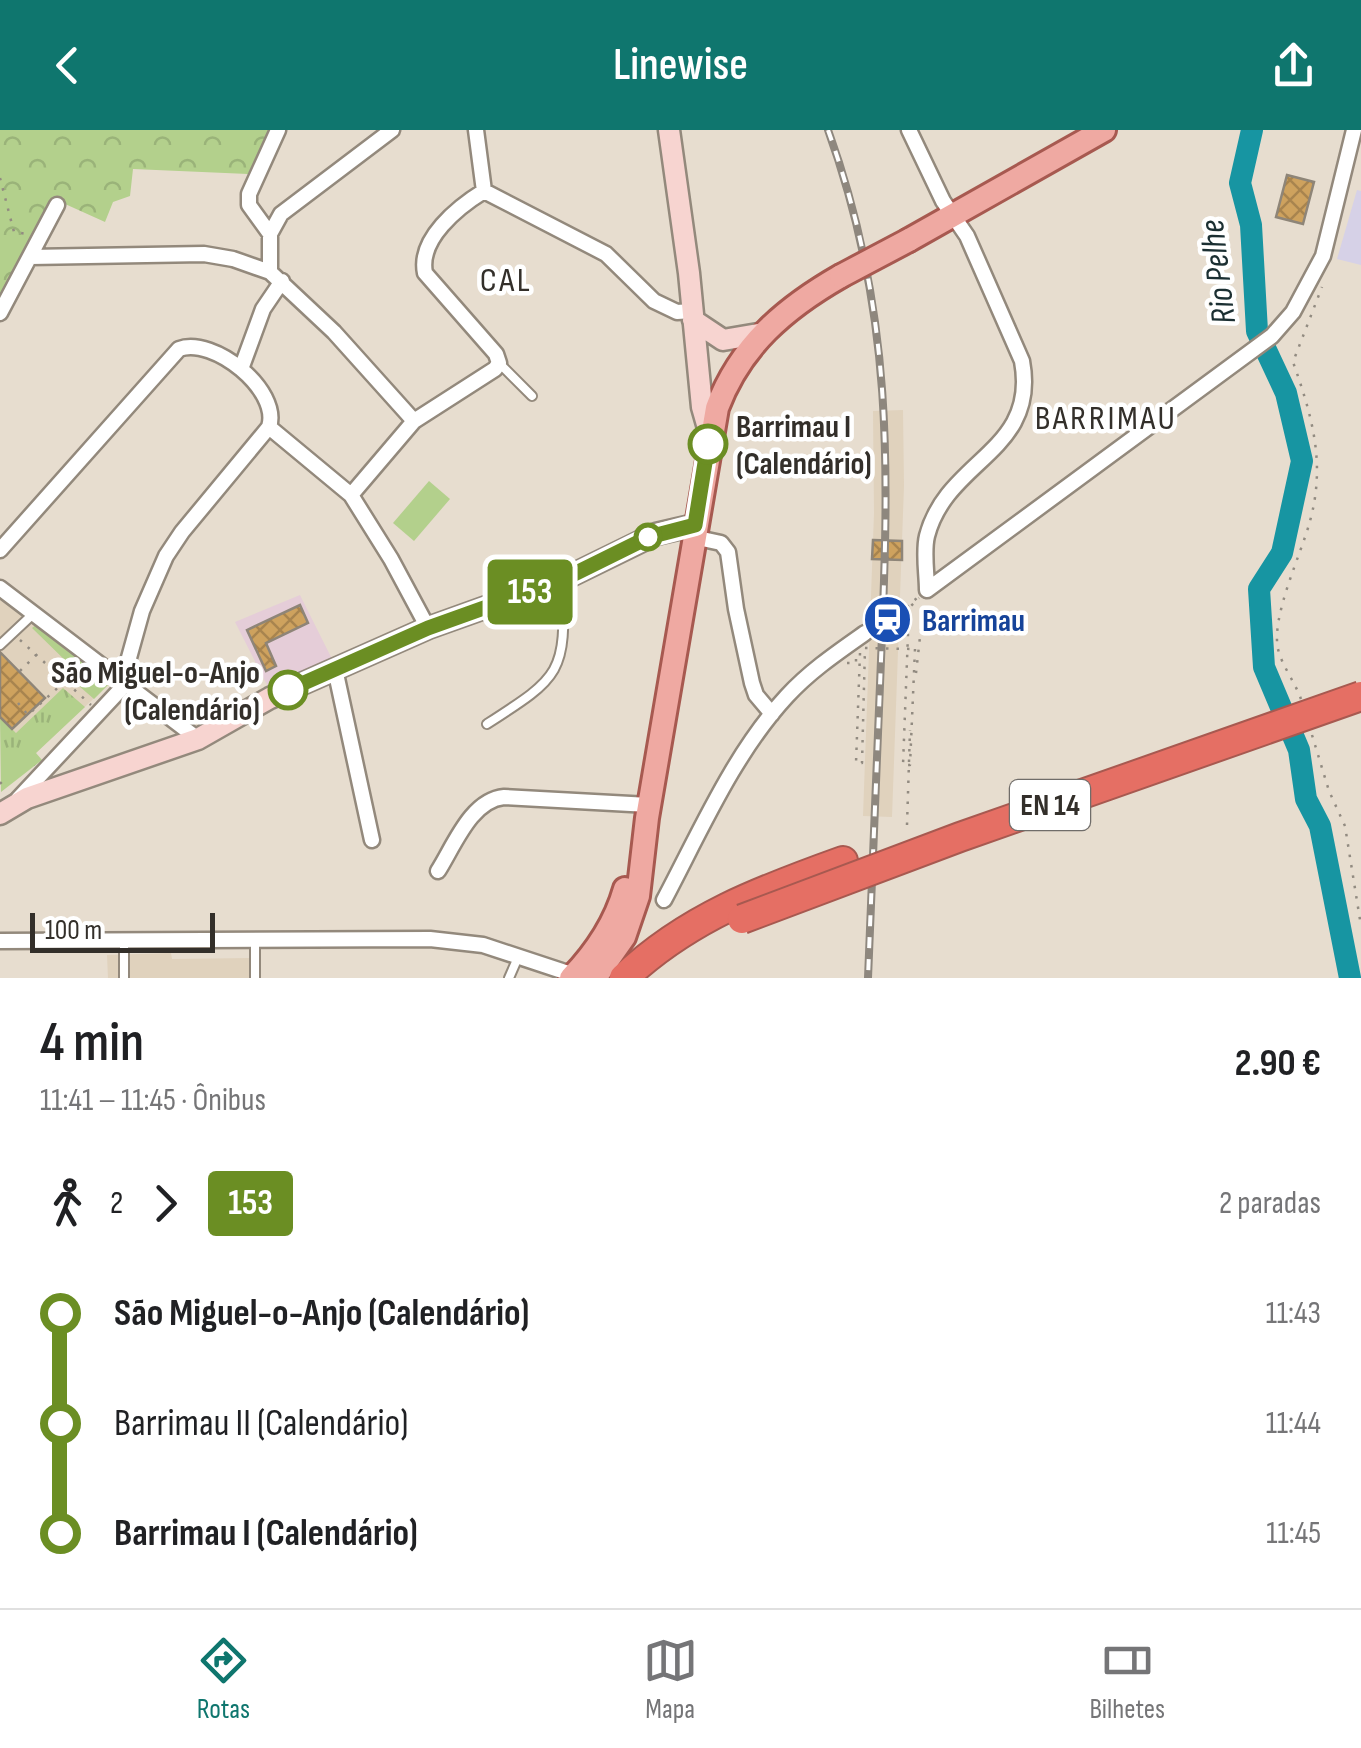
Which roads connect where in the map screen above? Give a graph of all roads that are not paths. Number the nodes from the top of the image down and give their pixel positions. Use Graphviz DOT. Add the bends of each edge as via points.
graph roads {
  1 [pos="278,130"];
  2 [pos="392,130"];
  3 [pos="476,130"];
  4 [pos="669,130"];
  5 [pos="909,130"];
  6 [pos="1104,130"];
  7 [pos="1354,130"];
  8 [pos="484,191"];
  9 [pos="57,205"];
  10 [pos="952,216"];
  11 [pos="270,234"];
  12 [pos="30,257"];
  13 [pos="276,276"];
  14 [pos="0,313"];
  15 [pos="693,315"];
  16 [pos="764,332"];
  17 [pos="711,335"];
  18 [pos="499,363"];
  19 [pos="696,364"];
  20 [pos="241,369"];
  21 [pos="729,379"];
  22 [pos="532,396"];
  23 [pos="414,421"];
  24 [pos="269,427"];
  25 [pos="710,435"];
  26 [pos="351,495"];
  27 [pos="694,531"];
  28 [pos="0,550"];
  29 [pos="562,580"];
  30 [pos="0,588"];
  31 [pos="32,615"];
  32 [pos="428,628"];
  33 [pos="864,639"];
  34 [pos="0,645"];
  35 [pos="335,669"];
  36 [pos="1361,677"];
  37 [pos="124,684"];
  38 [pos="1361,696"];
  39 [pos="772,714"];
  40 [pos="174,723"];
  41 [pos="488,724"];
  42 [pos="198,739"];
  43 [pos="170,750"];
  44 [pos="45,768"];
  45 [pos="64,787"];
  46 [pos="7,808"];
  47 [pos="648,812"];
  48 [pos="372,840"];
  49 [pos="438,871"];
  50 [pos="664,900"];
  51 [pos="738,910"];
  52 [pos="124,940"];
  53 [pos="255,940"];
  54 [pos="0,941"];
  55 [pos="519,955"];
  56 [pos="580,977"];
  57 [pos="124,978"];
  58 [pos="255,978"];
  59 [pos="509,978"];
  60 [pos="543,978"];
  61 [pos="624,978"];
  62 [pos="651,978"];
  1 -- 11 [label="street" via="249,194"];
  2 -- 11 [label="street" via="281,214"];
  3 -- 8 [label="street"];
  4 -- 15 [label="street"];
  5 -- 10 [label="street"];
  6 -- 10 [label="main road"];
  7 -- 10 [label="street" via="1323,256 1272,336 927,590 927,536 949,491 1012,428 1026,396 1022,361 968,236"];
  8 -- 15 [label="street" via="606,254 654,301"];
  8 -- 18 [label="street" via="448,220 428,246 424,267"];
  9 -- 12 [label="street"];
  10 -- 16 [label="main road, bridge" via="842,276"];
  11 -- 13 [label="street"];
  12 -- 13 [label="street" via="219,255"];
  12 -- 14 [label="street"];
  13 -- 20 [label="street"];
  13 -- 23 [label="street"];
  15 -- 17 [label="street"];
  15 -- 19 [label="street"];
  16 -- 17 [label="street" via="724,340"];
  16 -- 21 [label="main road"];
  17 -- 21 [label="street"];
  18 -- 22 [label="lane"];
  18 -- 23 [label="street"];
  19 -- 21 [label="street" via="710,381"];
  19 -- 25 [label="street"];
  20 -- 24 [label="street" via="271,408"];
  20 -- 28 [label="street" via="196,346 172,354"];
  21 -- 25 [label="main road"];
  23 -- 26 [label="street"];
  24 -- 26 [label="street"];
  24 -- 37 [label="street" via="166,556 142,612"];
  25 -- 27 [label="main road"];
  26 -- 32 [label="street"];
  27 -- 29 [label="street" via="649,537"];
  27 -- 39 [label="street" via="728,552 752,684"];
  27 -- 47 [label="main road"];
  29 -- 32 [label="street"];
  29 -- 41 [label="lane" via="556,671"];
  30 -- 31 [label="street"];
  31 -- 34 [label="lane"];
  31 -- 37 [label="street"];
  32 -- 35 [label="street"];
  33 -- 39 [label="street" via="799,684"];
  35 -- 42 [label="street"];
  35 -- 48 [label="street"];
  36 -- 51 [label="highway, EN 14"];
  37 -- 40 [label="street"];
  37 -- 44 [label="street"];
  38 -- 51 [label="highway, EN 14, bridge"];
  39 -- 50 [label="street"];
  40 -- 42 [label="street"];
  40 -- 43 [label="street"];
  42 -- 43 [label="street"];
  43 -- 45 [label="street"];
  44 -- 45 [label="street"];
  44 -- 46 [label="street"];
  45 -- 46 [label="street"];
  47 -- 49 [label="street" via="489,800"];
  47 -- 56 [label="main road" via="620,907"];
  51 -- 61 [label="highway, EN 14" via="691,924"];
  51 -- 62 [label="highway, EN 14"];
  52 -- 53 [label="street"];
  52 -- 54 [label="street"];
  52 -- 57 [label="lane"];
  53 -- 55 [label="street" via="443,940"];
  53 -- 58 [label="lane"];
  55 -- 56 [label="street"];
  55 -- 59 [label="lane"];
  55 -- 60 [label="street"];
}
